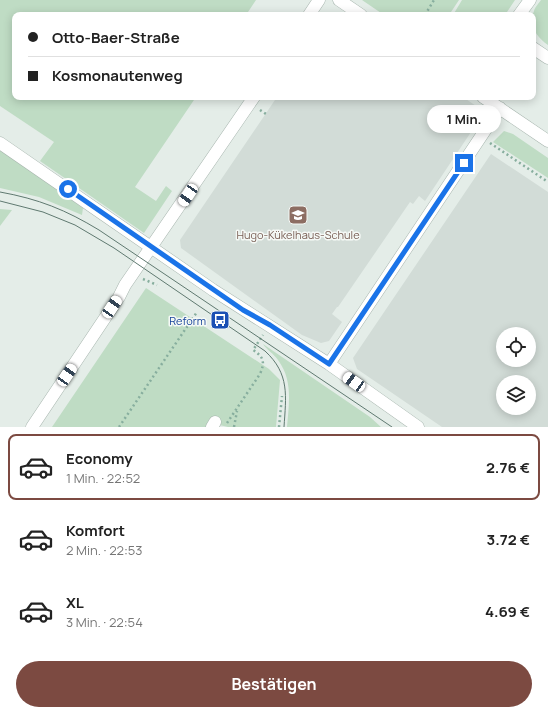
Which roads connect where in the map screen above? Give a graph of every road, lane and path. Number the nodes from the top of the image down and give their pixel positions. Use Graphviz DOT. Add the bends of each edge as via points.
graph roads {
  1 [pos="319,0"];
  2 [pos="339,0"];
  3 [pos="434,0"];
  4 [pos="530,0"];
  5 [pos="311,12"];
  6 [pos="357,12"];
  7 [pos="427,12"];
  8 [pos="521,12"];
  9 [pos="536,50"];
  10 [pos="548,58"];
  11 [pos="252,100"];
  12 [pos="488,100"];
  13 [pos="500,108"];
  14 [pos="481,137"];
  15 [pos="548,141"];
  16 [pos="0,143"];
  17 [pos="548,182"];
  18 [pos="152,248"];
  19 [pos="197,312"];
  20 [pos="270,325"];
  21 [pos="329,364"];
  22 [pos="282,396"];
  23 [pos="238,407"];
  24 [pos="217,425"];
  25 [pos="32,427"];
  26 [pos="119,427"];
  27 [pos="234,427"];
  28 [pos="279,427"];
  29 [pos="418,427"];
  1 -- 5 [label="street"];
  2 -- 6 [label="street"];
  3 -- 7 [label="path"];
  4 -- 8 [label="street"];
  9 -- 10 [label="street"];
  11 -- 18 [label="street"];
  12 -- 13 [label="street"];
  13 -- 14 [label="street"];
  13 -- 15 [label="street"];
  14 -- 17 [label="path"];
  14 -- 21 [label="street"];
  16 -- 18 [label="street"];
  18 -- 20 [label="street" via="243,310"];
  18 -- 25 [label="street"];
  19 -- 26 [label="path"];
  20 -- 21 [label="street"];
  20 -- 23 [label="path" via="253,350 262,358 261,371"];
  21 -- 29 [label="street"];
  22 -- 28 [label="path"];
  23 -- 24 [label="path"];
  23 -- 27 [label="path"];
}
